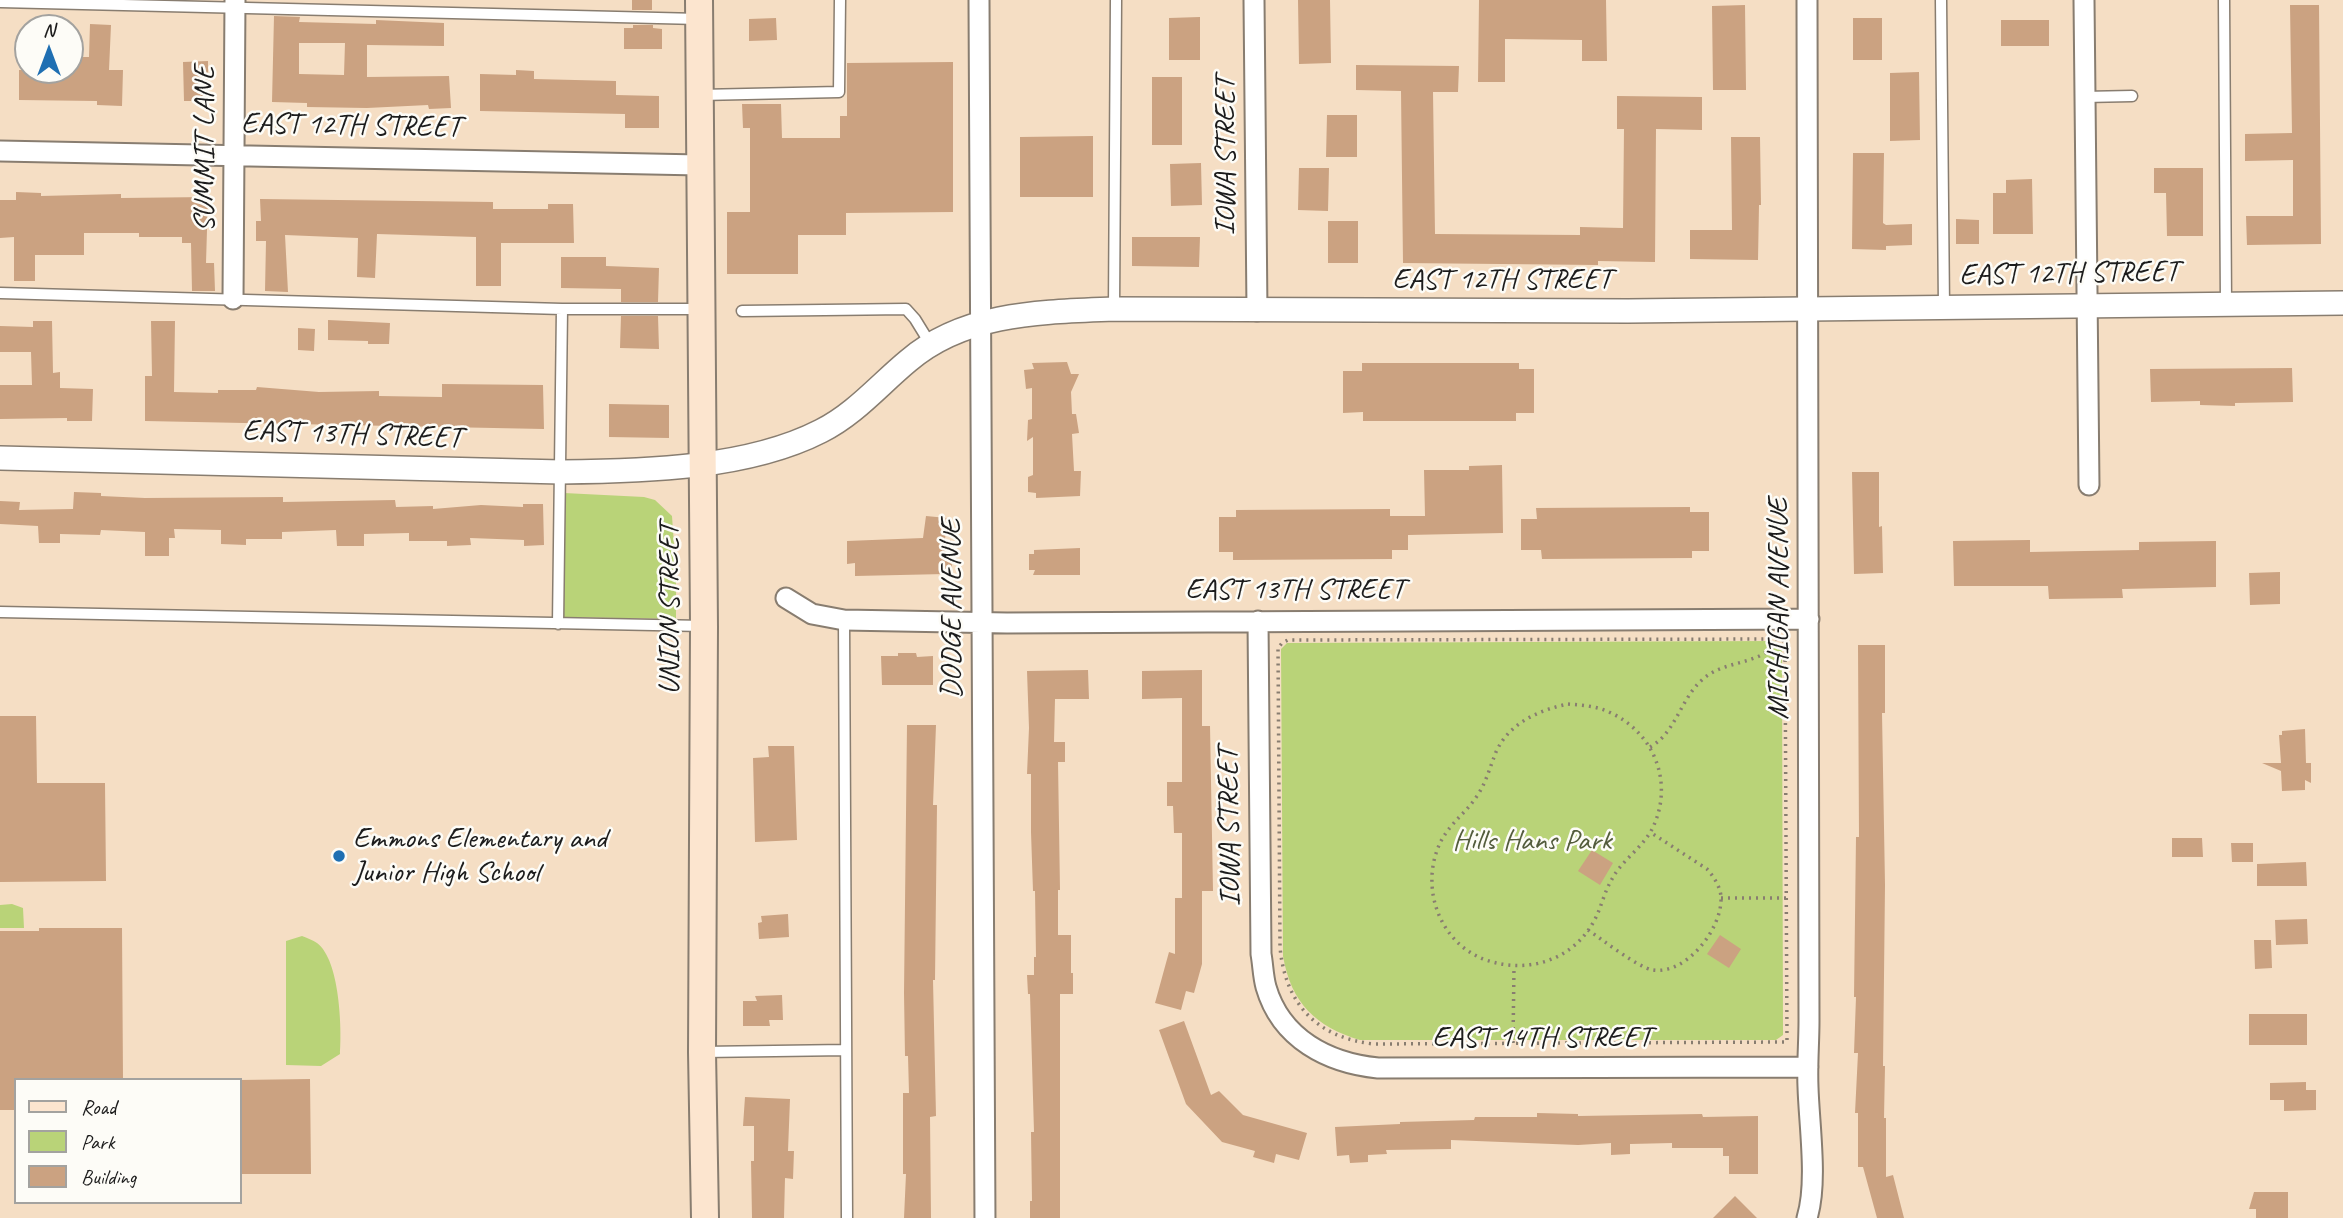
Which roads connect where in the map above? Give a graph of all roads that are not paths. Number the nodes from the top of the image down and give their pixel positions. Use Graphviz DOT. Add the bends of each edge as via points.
graph roads {
  1 [pos="841,0"];
  2 [pos="979,0"];
  3 [pos="1116,0"];
  4 [pos="1254,0"];
  5 [pos="1807,0"];
  6 [pos="1941,0"];
  7 [pos="2084,0"];
  8 [pos="2224,0"];
  9 [pos="0,2"];
  10 [pos="235,3"];
  11 [pos="699,9"];
  12 [pos="700,95"];
  13 [pos="2132,96"];
  14 [pos="2084,97"];
  15 [pos="0,151"];
  16 [pos="236,155"];
  17 [pos="700,164"];
  18 [pos="0,293"];
  19 [pos="233,299"];
  20 [pos="2343,303"];
  21 [pos="2226,304"];
  22 [pos="2088,306"];
  23 [pos="1944,307"];
  24 [pos="562,309"];
  25 [pos="700,309"];
  26 [pos="1114,309"];
  27 [pos="1808,310"];
  28 [pos="742,311"];
  29 [pos="1257,311"];
  30 [pos="981,324"];
  31 [pos="931,345"];
  32 [pos="0,458"];
  33 [pos="702,465"];
  34 [pos="561,472"];
  35 [pos="2089,485"];
  36 [pos="786,598"];
  37 [pos="0,612"];
  38 [pos="1809,619"];
  39 [pos="844,620"];
  40 [pos="1258,621"];
  41 [pos="982,622"];
  42 [pos="558,624"];
  43 [pos="704,626"];
  44 [pos="1288,1026"];
  45 [pos="846,1050"];
  46 [pos="702,1052"];
  47 [pos="1808,1067"];
  48 [pos="705,1218"];
  49 [pos="847,1218"];
  50 [pos="985,1218"];
  51 [pos="1807,1218"];
  1 -- 12 [label="lane" via="839,92"];
  2 -- 30 [label="street, DODGE AVENUE"];
  3 -- 26 [label="lane"];
  4 -- 29 [label="street, IOWA STREET"];
  5 -- 27 [label="street, MICHIGAN AVENUE"];
  6 -- 23 [label="lane"];
  7 -- 14 [label="street"];
  8 -- 21 [label="lane"];
  9 -- 10 [label="lane"];
  10 -- 11 [label="lane"];
  10 -- 16 [label="street, SUMMIT LANE"];
  11 -- 12 [label="main road, UNION STREET"];
  12 -- 17 [label="main road, UNION STREET"];
  13 -- 14 [label="lane"];
  14 -- 22 [label="street"];
  15 -- 16 [label="street, EAST 12TH STREET"];
  16 -- 17 [label="street, EAST 12TH STREET"];
  16 -- 19 [label="street, SUMMIT LANE"];
  17 -- 25 [label="main road, UNION STREET"];
  18 -- 19 [label="lane"];
  19 -- 24 [label="lane"];
  20 -- 21 [label="street, EAST 12TH STREET"];
  21 -- 22 [label="street, EAST 12TH STREET"];
  22 -- 23 [label="street, EAST 12TH STREET"];
  22 -- 35 [label="street"];
  23 -- 27 [label="street, EAST 12TH STREET"];
  24 -- 25 [label="lane"];
  24 -- 34 [label="lane"];
  25 -- 33 [label="main road, UNION STREET"];
  26 -- 29 [label="street, EAST 12TH STREET"];
  26 -- 30 [label="street, EAST 12TH STREET" via="1008,316"];
  27 -- 29 [label="street, EAST 12TH STREET"];
  27 -- 38 [label="street, MICHIGAN AVENUE"];
  28 -- 31 [label="lane" via="906,309"];
  30 -- 31 [label="street, EAST 12TH STREET"];
  30 -- 41 [label="street, DODGE AVENUE"];
  31 -- 33 [label="street, EAST 12TH STREET" via="821,432 784,446"];
  32 -- 34 [label="street, EAST 13TH STREET"];
  33 -- 34 [label="street, EAST 13TH STREET"];
  33 -- 43 [label="main road, UNION STREET"];
  34 -- 42 [label="lane"];
  36 -- 39 [label="street, EAST 13TH STREET" via="812,614"];
  37 -- 42 [label="lane"];
  38 -- 40 [label="street, EAST 13TH STREET"];
  38 -- 47 [label="street, MICHIGAN AVENUE"];
  39 -- 41 [label="street, EAST 13TH STREET"];
  39 -- 45 [label="lane"];
  40 -- 41 [label="street, EAST 13TH STREET"];
  40 -- 44 [label="street, IOWA STREET" via="1261,954 1266,986"];
  41 -- 50 [label="street, DODGE AVENUE"];
  42 -- 43 [label="lane"];
  43 -- 46 [label="main road, UNION STREET"];
  44 -- 47 [label="street, EAST 14TH STREET" via="1328,1057 1378,1068"];
  45 -- 46 [label="lane"];
  45 -- 49 [label="lane"];
  46 -- 48 [label="main road, UNION STREET"];
  47 -- 51 [label="street, MICHIGAN AVENUE" via="1811,1160"];
}
